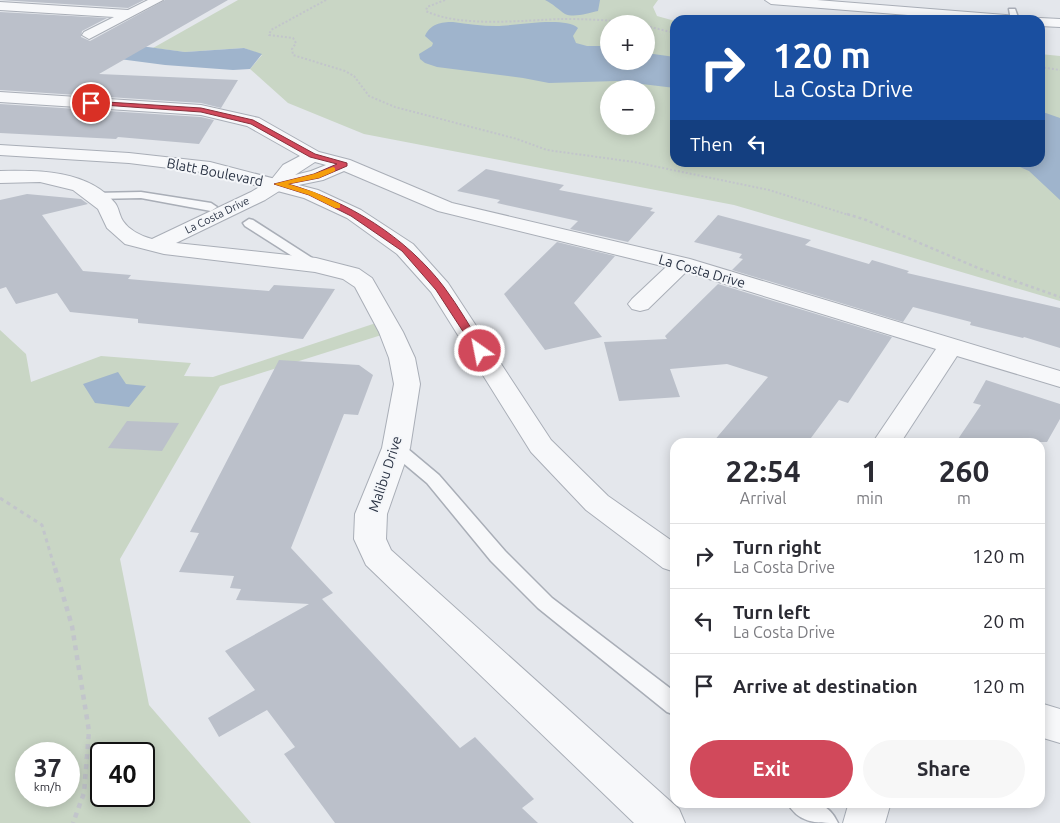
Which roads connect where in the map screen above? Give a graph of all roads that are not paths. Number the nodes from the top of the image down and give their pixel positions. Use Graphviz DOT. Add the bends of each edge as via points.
graph roads {
  1 [pos="56,0"];
  2 [pos="157,0"];
  3 [pos="771,0"];
  4 [pos="834,3"];
  5 [pos="0,6"];
  6 [pos="42,8"];
  7 [pos="129,14"];
  8 [pos="998,15"];
  9 [pos="1045,22"];
  10 [pos="1060,23"];
  11 [pos="89,35"];
  12 [pos="0,97"];
  13 [pos="0,151"];
  14 [pos="313,156"];
  15 [pos="344,164"];
  16 [pos="0,177"];
  17 [pos="278,184"];
  18 [pos="95,196"];
  19 [pos="211,207"];
  20 [pos="249,223"];
  21 [pos="155,245"];
  22 [pos="682,264"];
  23 [pos="316,265"];
  24 [pos="640,304"];
  25 [pos="952,345"];
  26 [pos="1060,379"];
  27 [pos="890,438"];
  28 [pos="396,448"];
  29 [pos="670,556"];
  30 [pos="670,701"];
  31 [pos="1045,722"];
  32 [pos="1060,726"];
  33 [pos="807,808"];
  34 [pos="868,808"];
  35 [pos="664,823"];
  36 [pos="826,823"];
  37 [pos="864,823"];
  1 -- 6 [label="street"];
  2 -- 7 [label="street"];
  3 -- 4 [label="street"];
  4 -- 8 [label="street"];
  5 -- 6 [label="street"];
  6 -- 7 [label="street"];
  7 -- 11 [label="street"];
  9 -- 10 [label="street"];
  12 -- 14 [label="street, La Costa Drive" via="201,110 253,122"];
  13 -- 17 [label="street, Blatt Boulevard" via="172,162"];
  14 -- 15 [label="street, La Costa Drive"];
  14 -- 17 [label="street, La Costa Drive" via="290,168"];
  15 -- 17 [label="street, La Costa Drive" via="316,176"];
  15 -- 22 [label="street, La Costa Drive" via="445,207"];
  16 -- 18 [label="street" via="71,182"];
  17 -- 21 [label="street, La Costa Drive"];
  17 -- 29 [label="street, Blatt Boulevard" via="311,194 354,214 405,249 440,288 541,446 597,503"];
  18 -- 19 [label="lane" via="141,195"];
  18 -- 21 [label="street, Malibu Drive" via="107,206 114,224 132,240"];
  20 -- 23 [label="lane"];
  21 -- 23 [label="street, Malibu Drive"];
  22 -- 24 [label="street"];
  22 -- 25 [label="street, La Costa Drive"];
  23 -- 28 [label="street, Malibu Drive" via="351,274 364,283 402,358 407,384"];
  25 -- 26 [label="street, La Costa Drive"];
  25 -- 27 [label="street"];
  28 -- 30 [label="lane" via="433,479 498,556 545,603"];
  28 -- 35 [label="street, Malibu Drive" via="371,514 370,539 378,557"];
  31 -- 32 [label="street"];
  33 -- 36 [label="lane"];
  34 -- 37 [label="street"];
}
